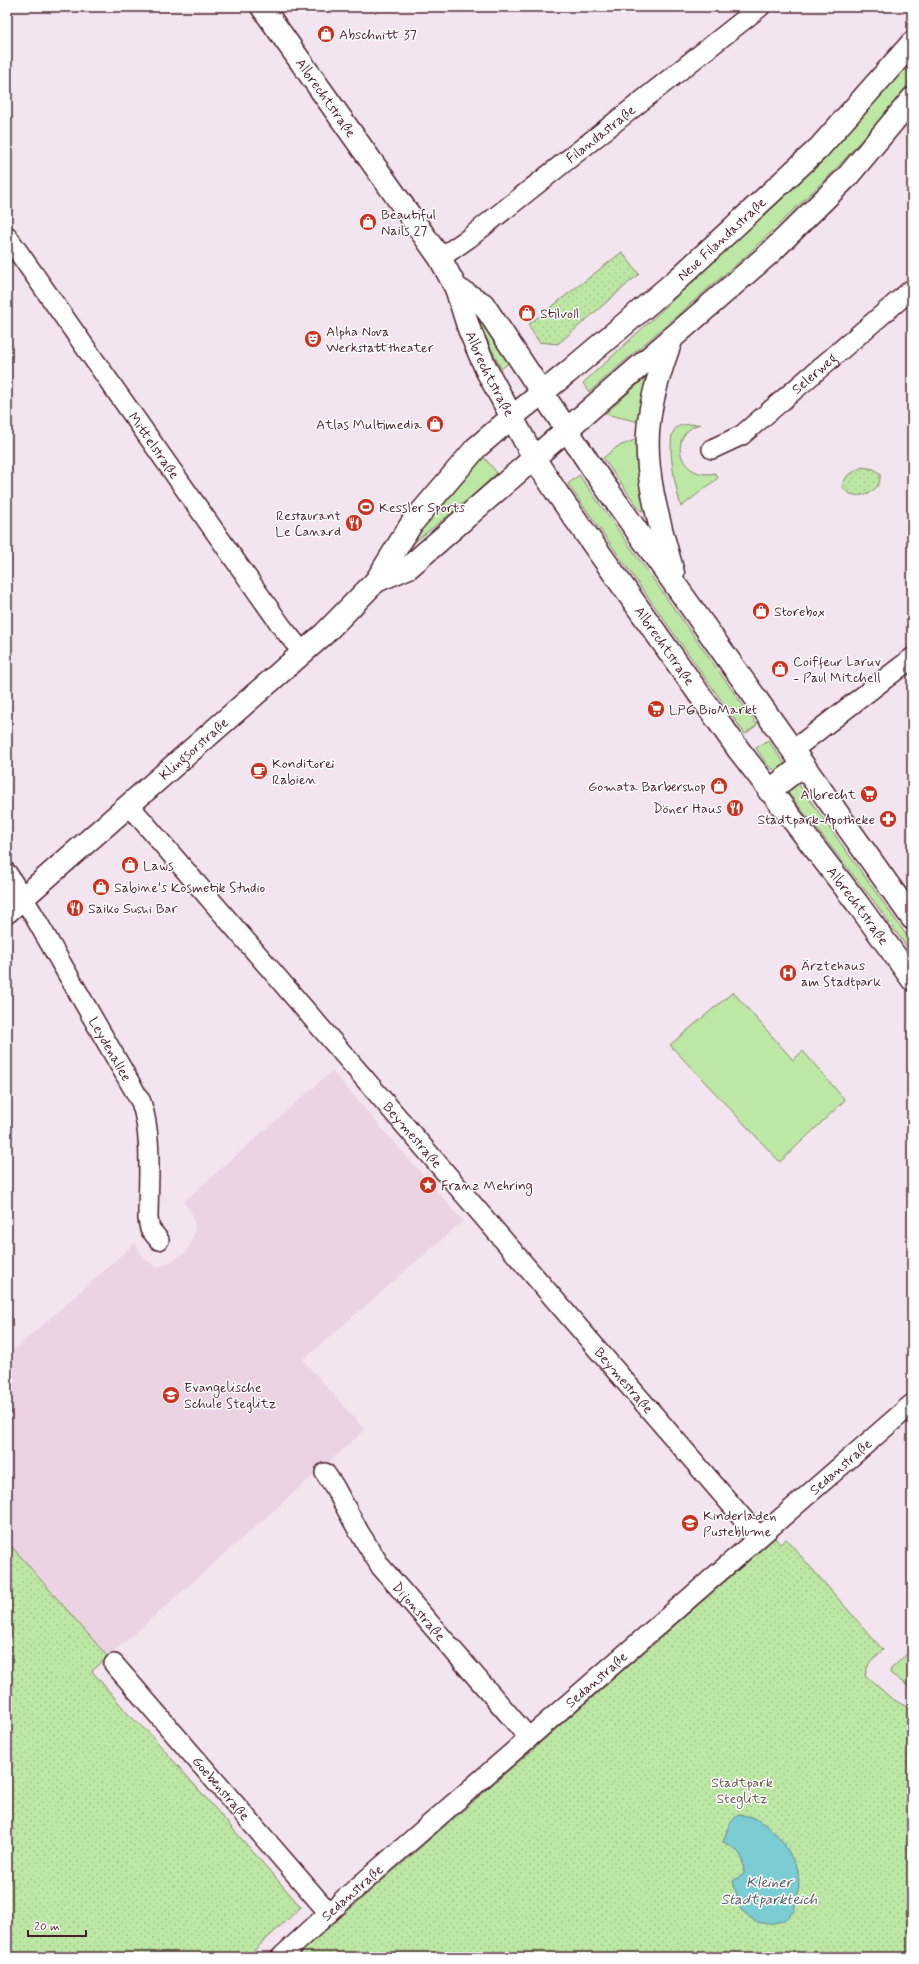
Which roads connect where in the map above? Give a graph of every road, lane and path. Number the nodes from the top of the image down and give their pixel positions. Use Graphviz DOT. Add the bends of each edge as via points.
graph roads {
  1 [pos="262,7"];
  2 [pos="760,7"];
  3 [pos="912,43"];
  4 [pos="912,99"];
  5 [pos="7,236"];
  6 [pos="440,258"];
  7 [pos="456,288"];
  8 [pos="912,290"];
  9 [pos="673,335"];
  10 [pos="542,393"];
  11 [pos="512,416"];
  12 [pos="567,430"];
  13 [pos="712,449"];
  14 [pos="534,458"];
  15 [pos="376,581"];
  16 [pos="677,588"];
  17 [pos="303,653"];
  18 [pos="912,658"];
  19 [pos="798,758"];
  20 [pos="770,791"];
  21 [pos="129,805"];
  22 [pos="7,873"];
  23 [pos="23,898"];
  24 [pos="7,912"];
  25 [pos="912,918"];
  26 [pos="912,979"];
  27 [pos="159,1240"];
  28 [pos="912,1404"];
  29 [pos="325,1473"];
  30 [pos="759,1537"];
  31 [pos="114,1664"];
  32 [pos="529,1738"];
  33 [pos="329,1913"];
  34 [pos="281,1957"];
  1 -- 6 [label="main road, Albrechtstraße"];
  2 -- 6 [label="street, Filandastraße" via="469,238"];
  3 -- 10 [label="main road, Neue Filandastraße" via="819,148 680,278"];
  4 -- 9 [label="main road" via="847,177 771,252"];
  5 -- 17 [label="street, Mittelstraße" via="282,627"];
  6 -- 7 [label="main road, Albrechtstraße"];
  7 -- 10 [label="main road, Albrechtstraße" via="483,304"];
  7 -- 11 [label="main road, Albrechtstraße" via="484,364"];
  8 -- 13 [label="street, Selerweg" via="742,435"];
  9 -- 12 [label="main road"];
  9 -- 16 [label="main road" via="662,364 650,414 647,447 655,506"];
  10 -- 11 [label="main road, Neue Filandastraße"];
  10 -- 12 [label="main road, Albrechtstraße"];
  11 -- 14 [label="main road, Albrechtstraße"];
  11 -- 15 [label="main road, Klingsorstraße" via="476,448 412,523"];
  12 -- 14 [label="main road"];
  12 -- 16 [label="main road, Albrechtstraße"];
  14 -- 15 [label="main road, Klingsorstraße" via="409,567"];
  14 -- 20 [label="main road, Albrechtstraße"];
  15 -- 17 [label="main road, Klingsorstraße"];
  16 -- 19 [label="main road, Albrechtstraße"];
  17 -- 21 [label="main road, Klingsorstraße"];
  18 -- 19 [label="street"];
  19 -- 20 [label="main road"];
  19 -- 25 [label="main road, Albrechtstraße"];
  20 -- 26 [label="main road, Albrechtstraße"];
  21 -- 23 [label="main road, Klingsorstraße"];
  21 -- 30 [label="street, Beymestraße"];
  22 -- 23 [label="street, Leydenallee"];
  23 -- 24 [label="main road, Klingsorstraße"];
  23 -- 27 [label="street, Leydenallee" via="141,1102 147,1130 148,1219 150,1229"];
  28 -- 30 [label="street, Sedanstraße"];
  29 -- 32 [label="street, Dijonstraße" via="381,1567"];
  30 -- 32 [label="street, Sedanstraße"];
  31 -- 33 [label="street, Goebenstraße"];
  32 -- 33 [label="street, Sedanstraße"];
  33 -- 34 [label="street, Sedanstraße"];
}
